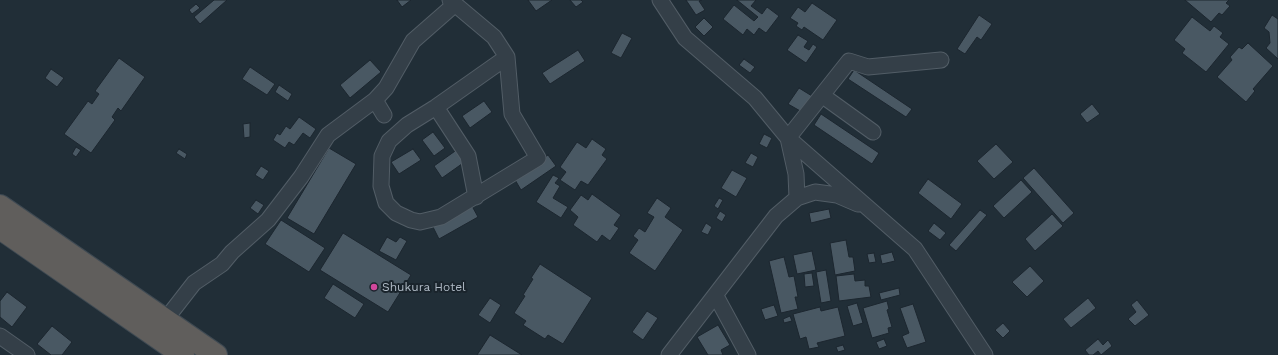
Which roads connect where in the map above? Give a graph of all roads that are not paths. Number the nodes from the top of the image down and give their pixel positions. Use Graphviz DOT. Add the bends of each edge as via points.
graph roads {
  1 [pos="660,0"];
  2 [pos="452,2"];
  3 [pos="508,57"];
  4 [pos="941,60"];
  5 [pos="823,96"];
  6 [pos="375,100"];
  7 [pos="436,107"];
  8 [pos="384,115"];
  9 [pos="873,132"];
  10 [pos="788,138"];
  11 [pos="476,197"];
  12 [pos="797,198"];
  13 [pos="0,206"];
  14 [pos="871,210"];
  15 [pos="0,228"];
  16 [pos="716,296"];
  17 [pos="166,319"];
  18 [pos="0,336"];
  19 [pos="27,355"];
  20 [pos="183,355"];
  21 [pos="216,355"];
  22 [pos="669,355"];
  23 [pos="748,355"];
  24 [pos="985,355"];
  1 -- 10 [label="street" via="685,38 755,98"];
  2 -- 3 [label="street" via="494,37"];
  2 -- 6 [label="street" via="413,41 386,88"];
  3 -- 7 [label="street"];
  3 -- 11 [label="street" via="512,114 538,158"];
  4 -- 5 [label="street" via="868,67 849,61"];
  5 -- 9 [label="street"];
  5 -- 10 [label="street"];
  6 -- 8 [label="street"];
  6 -- 17 [label="street" via="328,135 301,177 268,220 222,264 194,283"];
  7 -- 11 [label="street" via="468,156"];
  7 -- 11 [label="street" via="399,131 386,145 381,171 384,198 396,213 420,222 441,217"];
  10 -- 12 [label="street" via="796,174"];
  10 -- 14 [label="street"];
  12 -- 14 [label="street" via="816,192 837,195"];
  12 -- 16 [label="street" via="776,216"];
  13 -- 17 [label="highway"];
  14 -- 24 [label="street" via="915,249"];
  15 -- 20 [label="highway"];
  16 -- 22 [label="street"];
  16 -- 23 [label="street"];
  17 -- 21 [label="highway"];
  18 -- 19 [label="street"];
}
